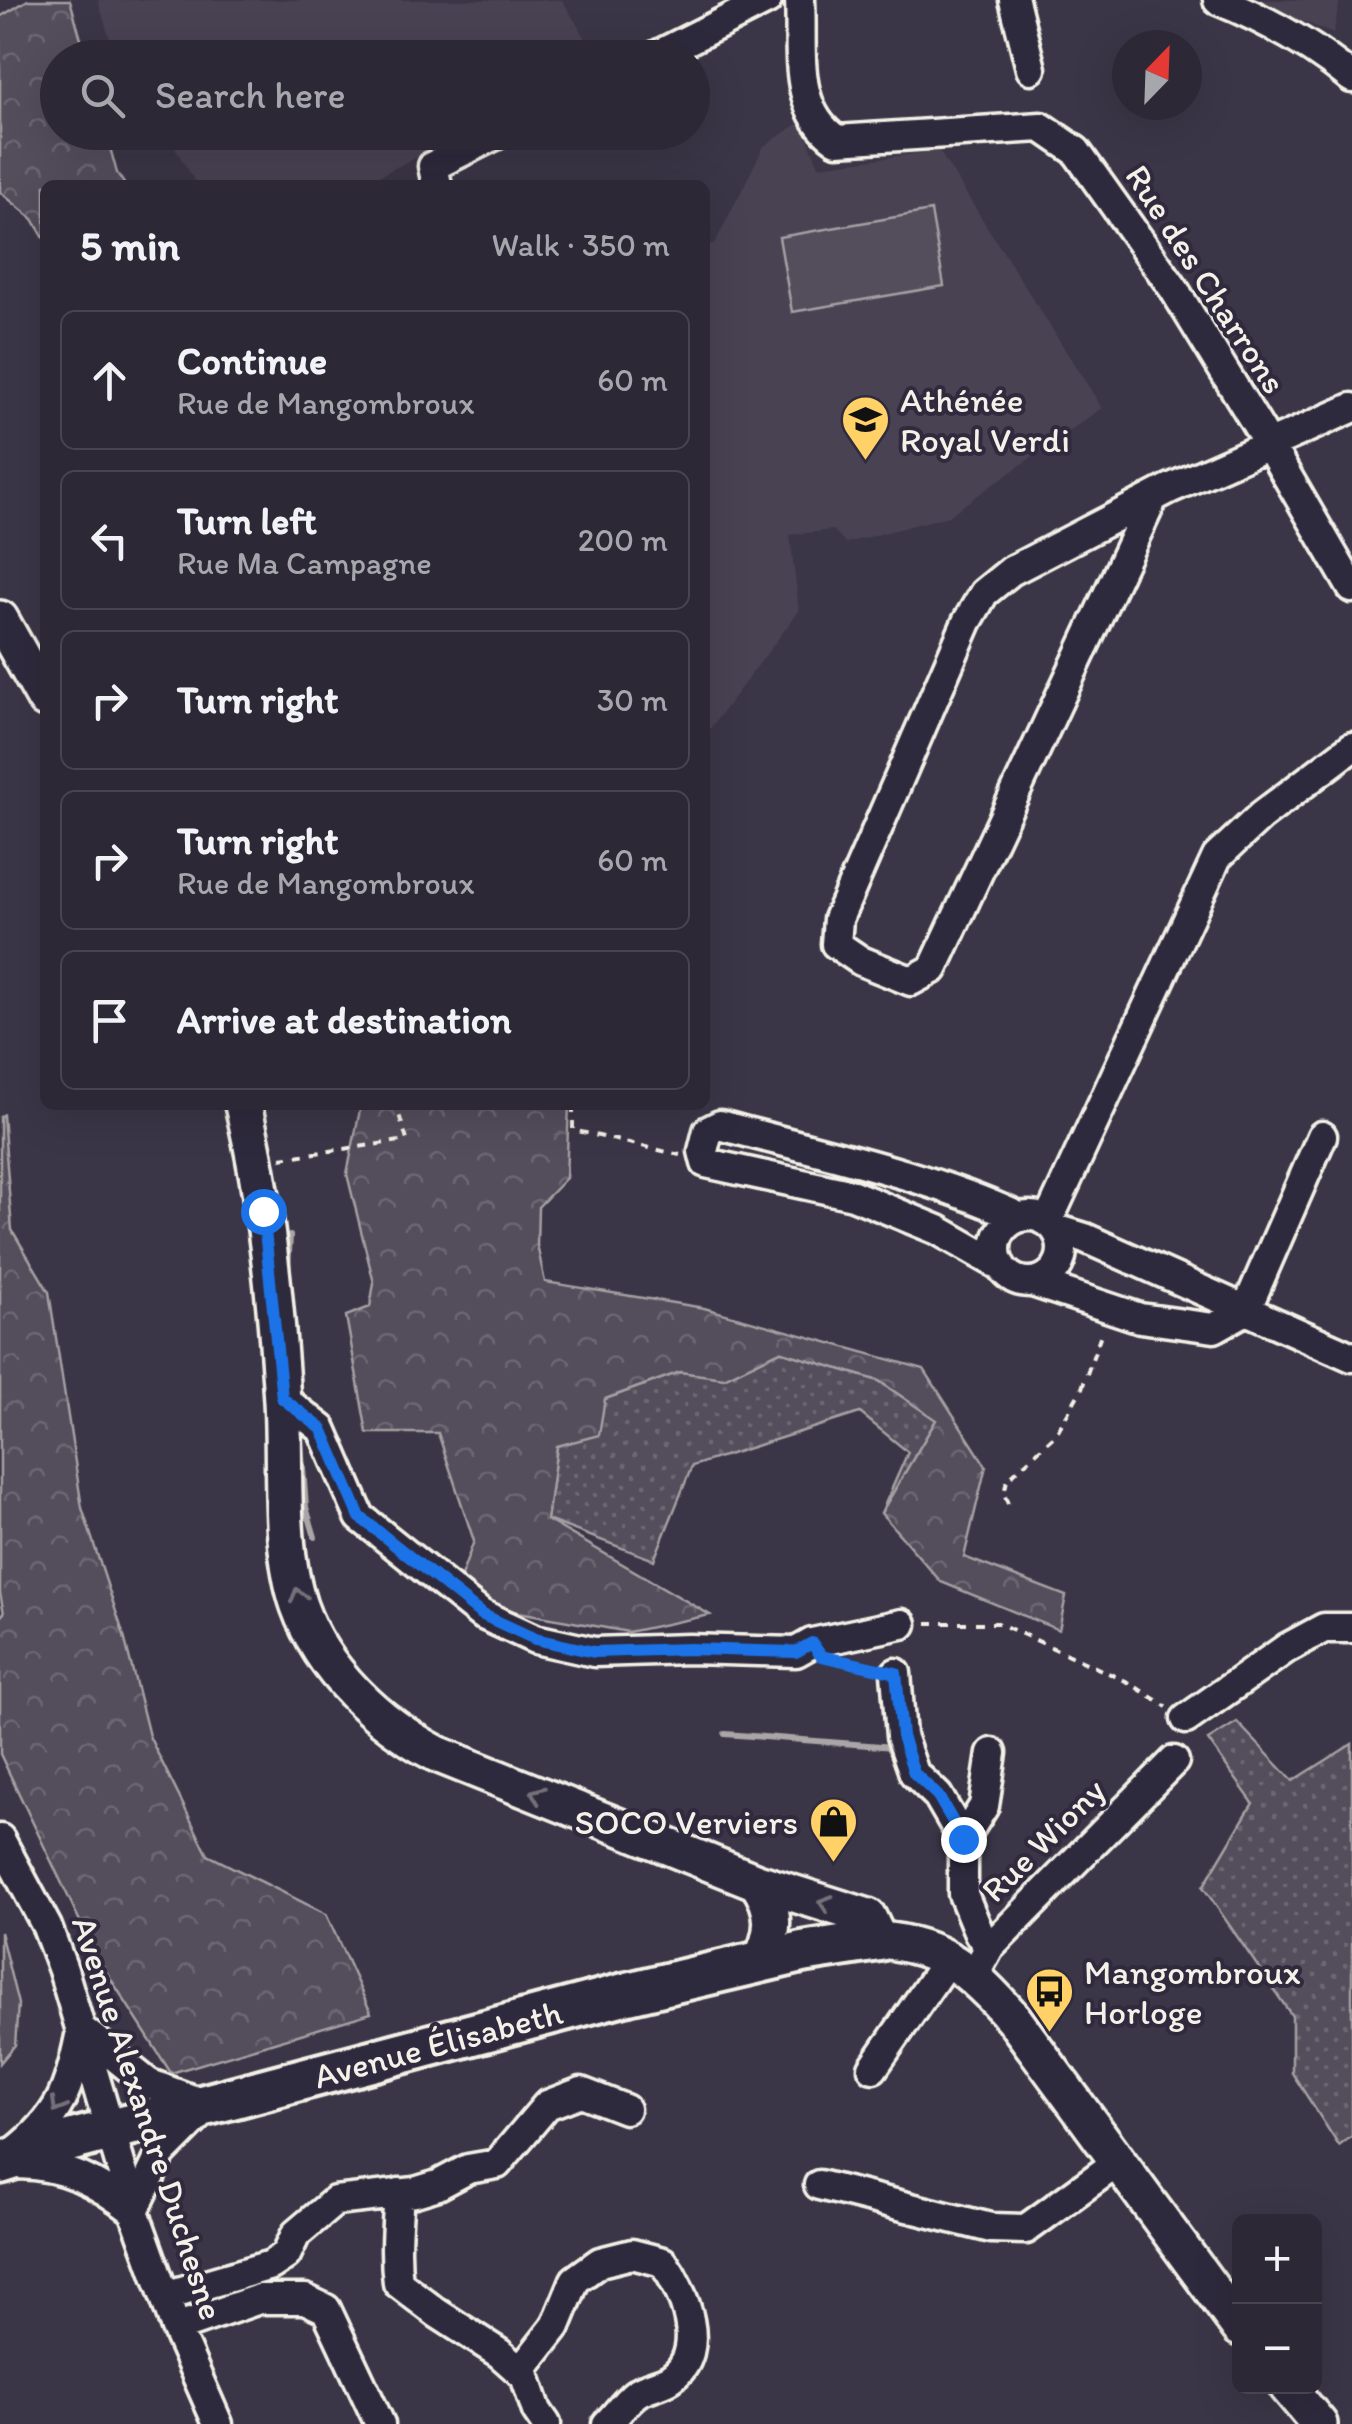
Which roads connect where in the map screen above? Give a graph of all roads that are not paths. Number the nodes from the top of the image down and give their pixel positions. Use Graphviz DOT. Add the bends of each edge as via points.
graph roads {
  1 [pos="767,0"];
  2 [pos="800,0"];
  3 [pos="1014,0"];
  4 [pos="1218,0"];
  5 [pos="688,40"];
  6 [pos="1030,69"];
  7 [pos="1352,78"];
  8 [pos="474,150"];
  9 [pos="435,176"];
  10 [pos="1352,408"];
  11 [pos="1268,443"];
  12 [pos="1153,498"];
  13 [pos="1352,588"];
  14 [pos="0,619"];
  15 [pos="40,690"];
  16 [pos="1352,748"];
  17 [pos="245,1110"];
  18 [pos="1322,1136"];
  19 [pos="863,1163"];
  20 [pos="853,1195"];
  21 [pos="1019,1217"];
  22 [pos="1052,1225"];
  23 [pos="1001,1266"];
  24 [pos="1032,1282"];
  25 [pos="1246,1310"];
  26 [pos="1352,1357"];
  27 [pos="282,1398"];
  28 [pos="902,1624"];
  29 [pos="1352,1628"];
  30 [pos="896,1673"];
  31 [pos="1186,1719"];
  32 [pos="992,1752"];
  33 [pos="1174,1761"];
  34 [pos="0,1838"];
  35 [pos="963,1839"];
  36 [pos="757,1882"];
  37 [pos="879,1940"];
  38 [pos="970,1961"];
  39 [pos="760,1963"];
  40 [pos="82,2030"];
  41 [pos="873,2068"];
  42 [pos="209,2106"];
  43 [pos="625,2109"];
  44 [pos="111,2132"];
  45 [pos="1118,2162"];
  46 [pos="1,2163"];
  47 [pos="819,2186"];
  48 [pos="399,2194"];
  49 [pos="134,2210"];
  50 [pos="170,2310"];
  51 [pos="1232,2317"];
  52 [pos="520,2372"];
  53 [pos="1295,2394"];
  54 [pos="218,2424"];
  55 [pos="380,2424"];
  56 [pos="546,2424"];
  57 [pos="607,2424"];
  58 [pos="1319,2424"];
  1 -- 5 [label="street"];
  2 -- 11 [label="street, Rue des Charrons" via="804,99 821,130 837,140 1042,127 1076,151 1174,289"];
  3 -- 6 [label="street"];
  4 -- 7 [label="street" via="1313,47"];
  8 -- 9 [label="street"];
  10 -- 11 [label="street"];
  11 -- 12 [label="street"];
  11 -- 13 [label="street, Rue des Charrons"];
  12 -- 12 [label="street" via="1011,571 984,593 838,919 836,944 860,961 911,982 933,970"];
  14 -- 15 [label="main road"];
  16 -- 22 [label="street" via="1217,857"];
  17 -- 27 [label="main road" via="257,1162"];
  18 -- 25 [label="street"];
  19 -- 20 [label="street"];
  19 -- 20 [label="street" via="720,1125 705,1139 706,1164"];
  19 -- 21 [label="street"];
  20 -- 23 [label="street" via="938,1230"];
  21 -- 22 [label="street"];
  21 -- 23 [label="street" via="1000,1232"];
  22 -- 24 [label="street" via="1061,1259"];
  22 -- 25 [label="street"];
  23 -- 24 [label="street"];
  24 -- 25 [label="street" via="1140,1318 1214,1328"];
  25 -- 26 [label="street"];
  27 -- 28 [label="street" via="322,1429 360,1517 481,1614 535,1639 594,1652 796,1652"];
  36 -- 27 [label="main road, one-way" via="437,1754 367,1706 316,1642 299,1606 288,1560"];
  29 -- 31 [label="street" via="1324,1628 1300,1641"];
  30 -- 35 [label="street" via="902,1736 914,1773 938,1796"];
  32 -- 35 [label="street" via="984,1806"];
  33 -- 38 [label="street, Rue Wiony"];
  34 -- 40 [label="street, Avenue Alexandre Duchesne" via="47,1926"];
  35 -- 38 [label="street" via="963,1894 978,1933"];
  37 -- 36 [label="main road, one-way" via="868,1917"];
  36 -- 39 [label="main road" via="774,1921"];
  37 -- 38 [label="main road"];
  37 -- 39 [label="highway, Avenue Élisabeth"];
  38 -- 41 [label="street, Rue Wiony"];
  38 -- 45 [label="main road"];
  39 -- 42 [label="highway, Avenue Élisabeth"];
  40 -- 42 [label="street" via="148,2083"];
  40 -- 44 [label="street, Avenue Alexandre Duchesne"];
  40 -- 46 [label="street, one-way" via="61,2104 44,2130"];
  42 -- 44 [label="highway, Avenue Élisabeth"];
  42 -- 49 [label="street" via="161,2154"];
  43 -- 48 [label="street" via="581,2092 547,2106 496,2164"];
  44 -- 46 [label="highway, Avenue Élisabeth"];
  44 -- 49 [label="street, Avenue Alexandre Duchesne"];
  45 -- 47 [label="street" via="1026,2229 991,2228"];
  45 -- 51 [label="main road"];
  46 -- 49 [label="street" via="74,2173"];
  48 -- 50 [label="street" via="335,2201 296,2234 286,2256"];
  48 -- 52 [label="street" via="393,2246 398,2283"];
  49 -- 50 [label="street, Avenue Alexandre Duchesne"];
  50 -- 54 [label="street, Avenue Alexandre Duchesne"];
  50 -- 55 [label="street" via="259,2299 305,2299 326,2309"];
  52 -- 56 [label="street"];
  52 -- 57 [label="street" via="556,2326 575,2280 600,2262 632,2254 663,2262 680,2285 691,2320 687,2357 674,2377 636,2393"];
  53 -- 58 [label="main road"];
}
